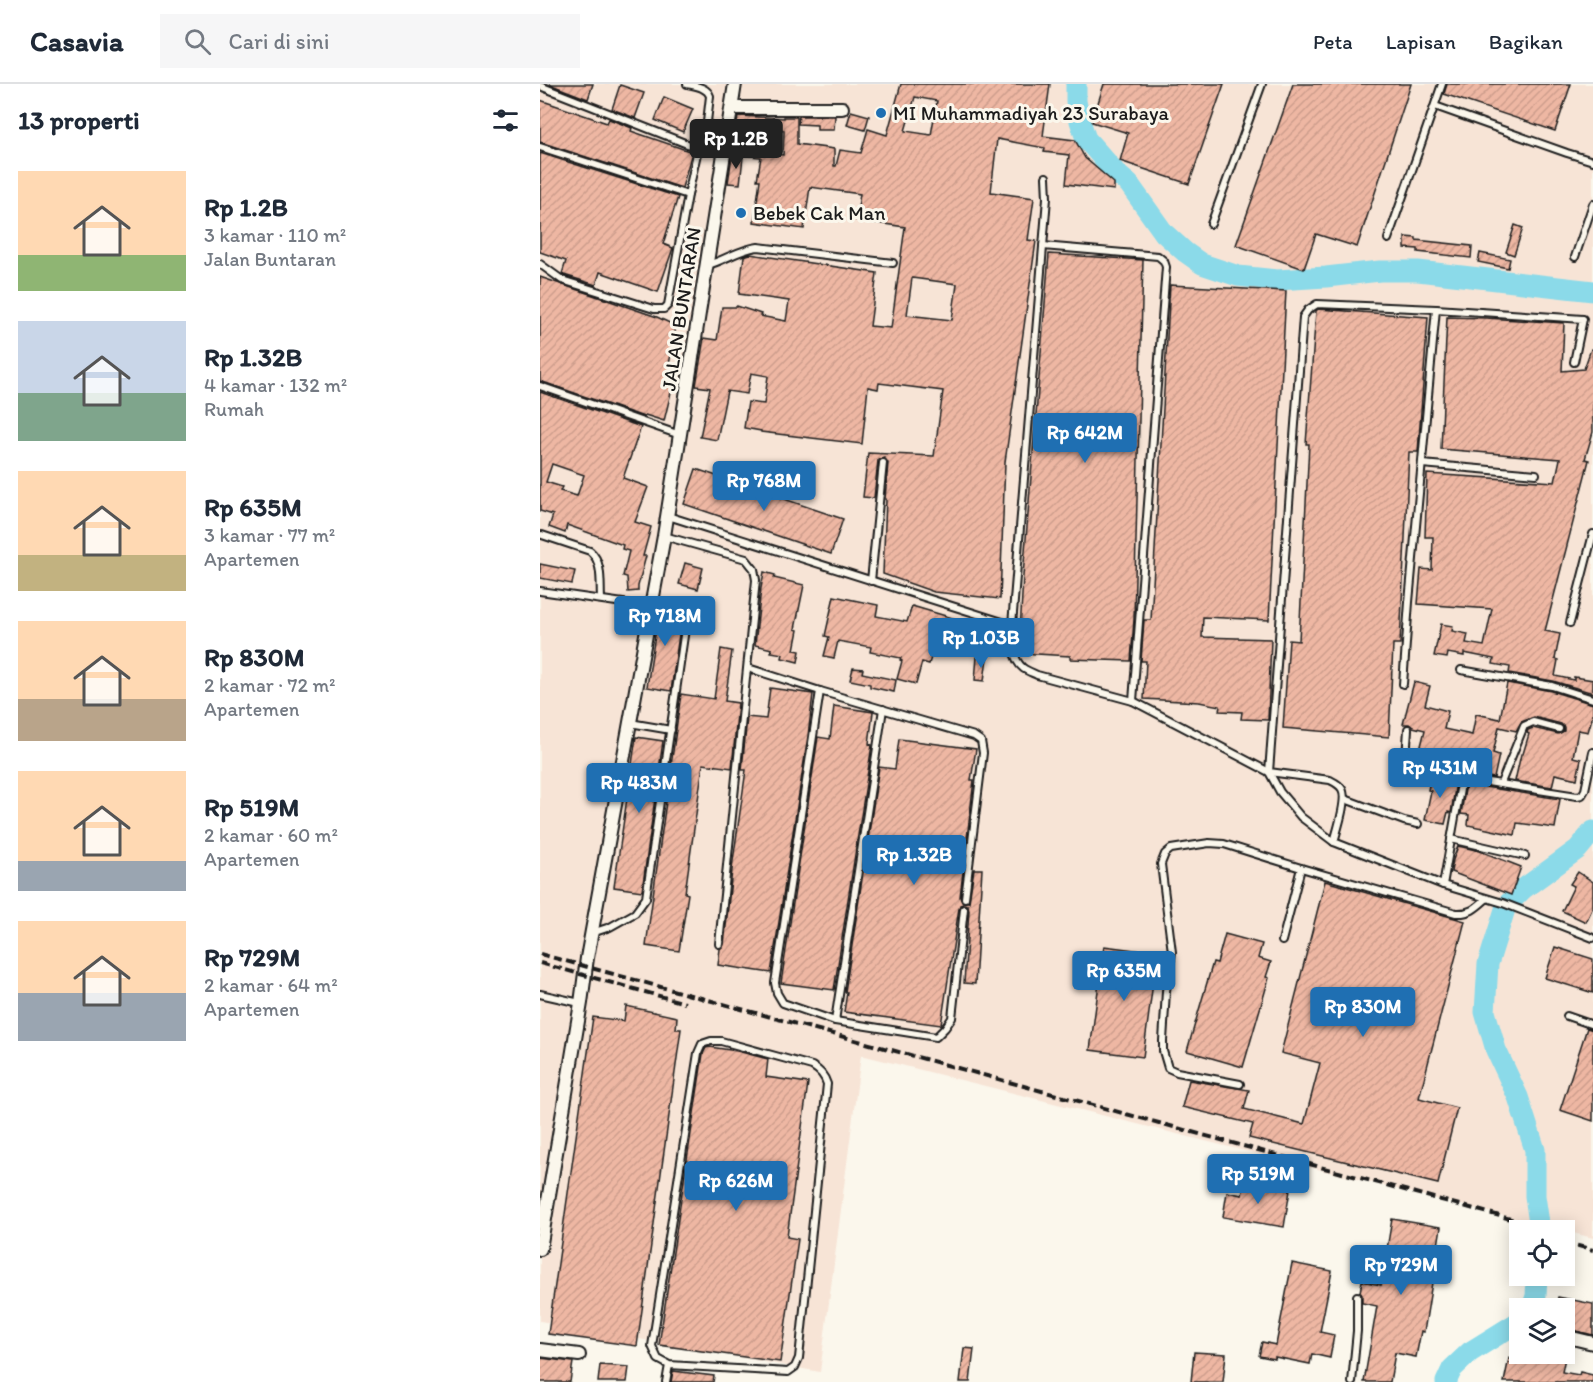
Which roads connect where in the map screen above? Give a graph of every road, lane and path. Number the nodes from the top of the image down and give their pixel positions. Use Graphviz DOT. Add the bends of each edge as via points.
graph roads {
  1 [pos="687,84"];
  2 [pos="735,84"];
  3 [pos="1262,84"];
  4 [pos="1442,84"];
  5 [pos="540,86"];
  6 [pos="1435,106"];
  7 [pos="732,108"];
  8 [pos="842,108"];
  9 [pos="540,147"];
  10 [pos="698,148"];
  11 [pos="1593,160"];
  12 [pos="1046,177"];
  13 [pos="688,195"];
  14 [pos="1593,204"];
  15 [pos="1211,224"];
  16 [pos="1388,239"];
  17 [pos="1043,246"];
  18 [pos="1575,257"];
  19 [pos="893,263"];
  20 [pos="540,264"];
  21 [pos="708,264"];
  22 [pos="1436,309"];
  23 [pos="1574,362"];
  24 [pos="540,386"];
  25 [pos="680,435"];
  26 [pos="883,463"];
  27 [pos="1422,464"];
  28 [pos="1536,474"];
  29 [pos="667,516"];
  30 [pos="1593,534"];
  31 [pos="542,535"];
  32 [pos="664,536"];
  33 [pos="871,581"];
  34 [pos="540,591"];
  35 [pos="601,599"];
  36 [pos="651,607"];
  37 [pos="687,615"];
  38 [pos="1570,623"];
  39 [pos="1012,625"];
  40 [pos="748,668"];
  41 [pos="1461,670"];
  42 [pos="1403,684"];
  43 [pos="820,691"];
  44 [pos="1593,699"];
  45 [pos="1133,701"];
  46 [pos="883,709"];
  47 [pos="630,723"];
  48 [pos="1408,729"];
  49 [pos="1559,729"];
  50 [pos="671,730"];
  51 [pos="1593,752"];
  52 [pos="1269,772"];
  53 [pos="1462,778"];
  54 [pos="1501,783"];
  55 [pos="1344,799"];
  56 [pos="1418,824"];
  57 [pos="1451,839"];
  58 [pos="1334,842"];
  59 [pos="1525,856"];
  60 [pos="1301,868"];
  61 [pos="1443,885"];
  62 [pos="965,898"];
  63 [pos="1486,899"];
  64 [pos="964,909"];
  65 [pos="592,933"];
  66 [pos="1593,938"];
  67 [pos="1282,940"];
  68 [pos="719,944"];
  69 [pos="540,994"];
  70 [pos="581,1003"];
  71 [pos="1567,1016"];
  72 [pos="835,1021"];
  73 [pos="1593,1025"];
  74 [pos="1240,1084"];
  75 [pos="540,1249"];
  76 [pos="1357,1296"];
  77 [pos="1575,1339"];
  78 [pos="1593,1343"];
  79 [pos="540,1350"];
  80 [pos="579,1355"];
  81 [pos="669,1365"];
  82 [pos="666,1382"];
  83 [pos="1352,1382"];
  1 -- 10 [label="lane" via="705,89 710,96 704,148"];
  2 -- 7 [label="street, JALAN BUNTARAN"];
  3 -- 15 [label="lane"];
  4 -- 6 [label="lane"];
  5 -- 10 [label="lane"];
  6 -- 11 [label="lane"];
  6 -- 16 [label="lane"];
  7 -- 8 [label="street"];
  7 -- 21 [label="street, JALAN BUNTARAN"];
  9 -- 13 [label="lane"];
  10 -- 13 [label="lane"];
  12 -- 17 [label="lane"];
  13 -- 20 [label="lane" via="668,305 664,309 562,280"];
  14 -- 18 [label="lane"];
  17 -- 39 [label="lane"];
  17 -- 45 [label="lane" via="1158,256 1166,267"];
  19 -- 21 [label="lane" via="758,247"];
  21 -- 25 [label="street, JALAN BUNTARAN"];
  22 -- 23 [label="lane" via="1583,319"];
  22 -- 27 [label="lane"];
  22 -- 52 [label="lane" via="1317,304 1303,317"];
  24 -- 25 [label="lane"];
  25 -- 29 [label="street, JALAN BUNTARAN"];
  26 -- 33 [label="lane"];
  27 -- 28 [label="lane"];
  27 -- 42 [label="lane"];
  29 -- 32 [label="street, JALAN BUNTARAN"];
  29 -- 33 [label="lane"];
  30 -- 38 [label="lane"];
  31 -- 35 [label="lane" via="595,555"];
  32 -- 36 [label="street, JALAN BUNTARAN"];
  32 -- 40 [label="lane" via="746,559 754,569"];
  33 -- 39 [label="lane"];
  34 -- 35 [label="lane"];
  35 -- 36 [label="lane"];
  36 -- 47 [label="street, JALAN BUNTARAN"];
  37 -- 50 [label="lane"];
  39 -- 45 [label="lane" via="1016,658 1023,668"];
  40 -- 43 [label="lane"];
  40 -- 68 [label="lane"];
  41 -- 44 [label="lane" via="1552,686"];
  43 -- 46 [label="lane"];
  43 -- 72 [label="lane" via="775,983 783,1003"];
  45 -- 52 [label="lane"];
  46 -- 62 [label="lane" via="981,741 983,753"];
  46 -- 72 [label="lane"];
  47 -- 50 [label="lane"];
  47 -- 65 [label="street, JALAN BUNTARAN"];
  48 -- 53 [label="lane" via="1407,763"];
  49 -- 54 [label="lane" via="1533,722 1524,726"];
  50 -- 65 [label="lane" via="646,898 635,913"];
  51 -- 54 [label="lane" via="1582,795"];
  52 -- 55 [label="lane" via="1330,780 1342,788"];
  52 -- 58 [label="lane" via="1301,817"];
  53 -- 54 [label="lane"];
  53 -- 57 [label="lane"];
  55 -- 56 [label="lane"];
  55 -- 58 [label="lane"];
  57 -- 59 [label="lane"];
  57 -- 61 [label="lane"];
  58 -- 61 [label="lane"];
  60 -- 63 [label="lane" via="1456,913 1465,914"];
  60 -- 67 [label="lane"];
  60 -- 74 [label="lane" via="1237,847 1209,843 1171,849 1161,864 1172,952 1163,1041 1168,1068"];
  61 -- 63 [label="lane"];
  63 -- 66 [label="lane"];
  64 -- 72 [label="lane" via="952,1018 936,1036"];
  65 -- 70 [label="street, JALAN BUNTARAN"];
  69 -- 70 [label="lane"];
  70 -- 75 [label="street"];
  71 -- 73 [label="lane"];
  76 -- 83 [label="lane"];
  77 -- 78 [label="street"];
  79 -- 80 [label="street"];
  81 -- 81 [label="lane" via="658,1359 652,1346 702,1044 721,1041 812,1066 825,1077 826,1084 795,1367 788,1372"];
  81 -- 82 [label="lane"];
}
